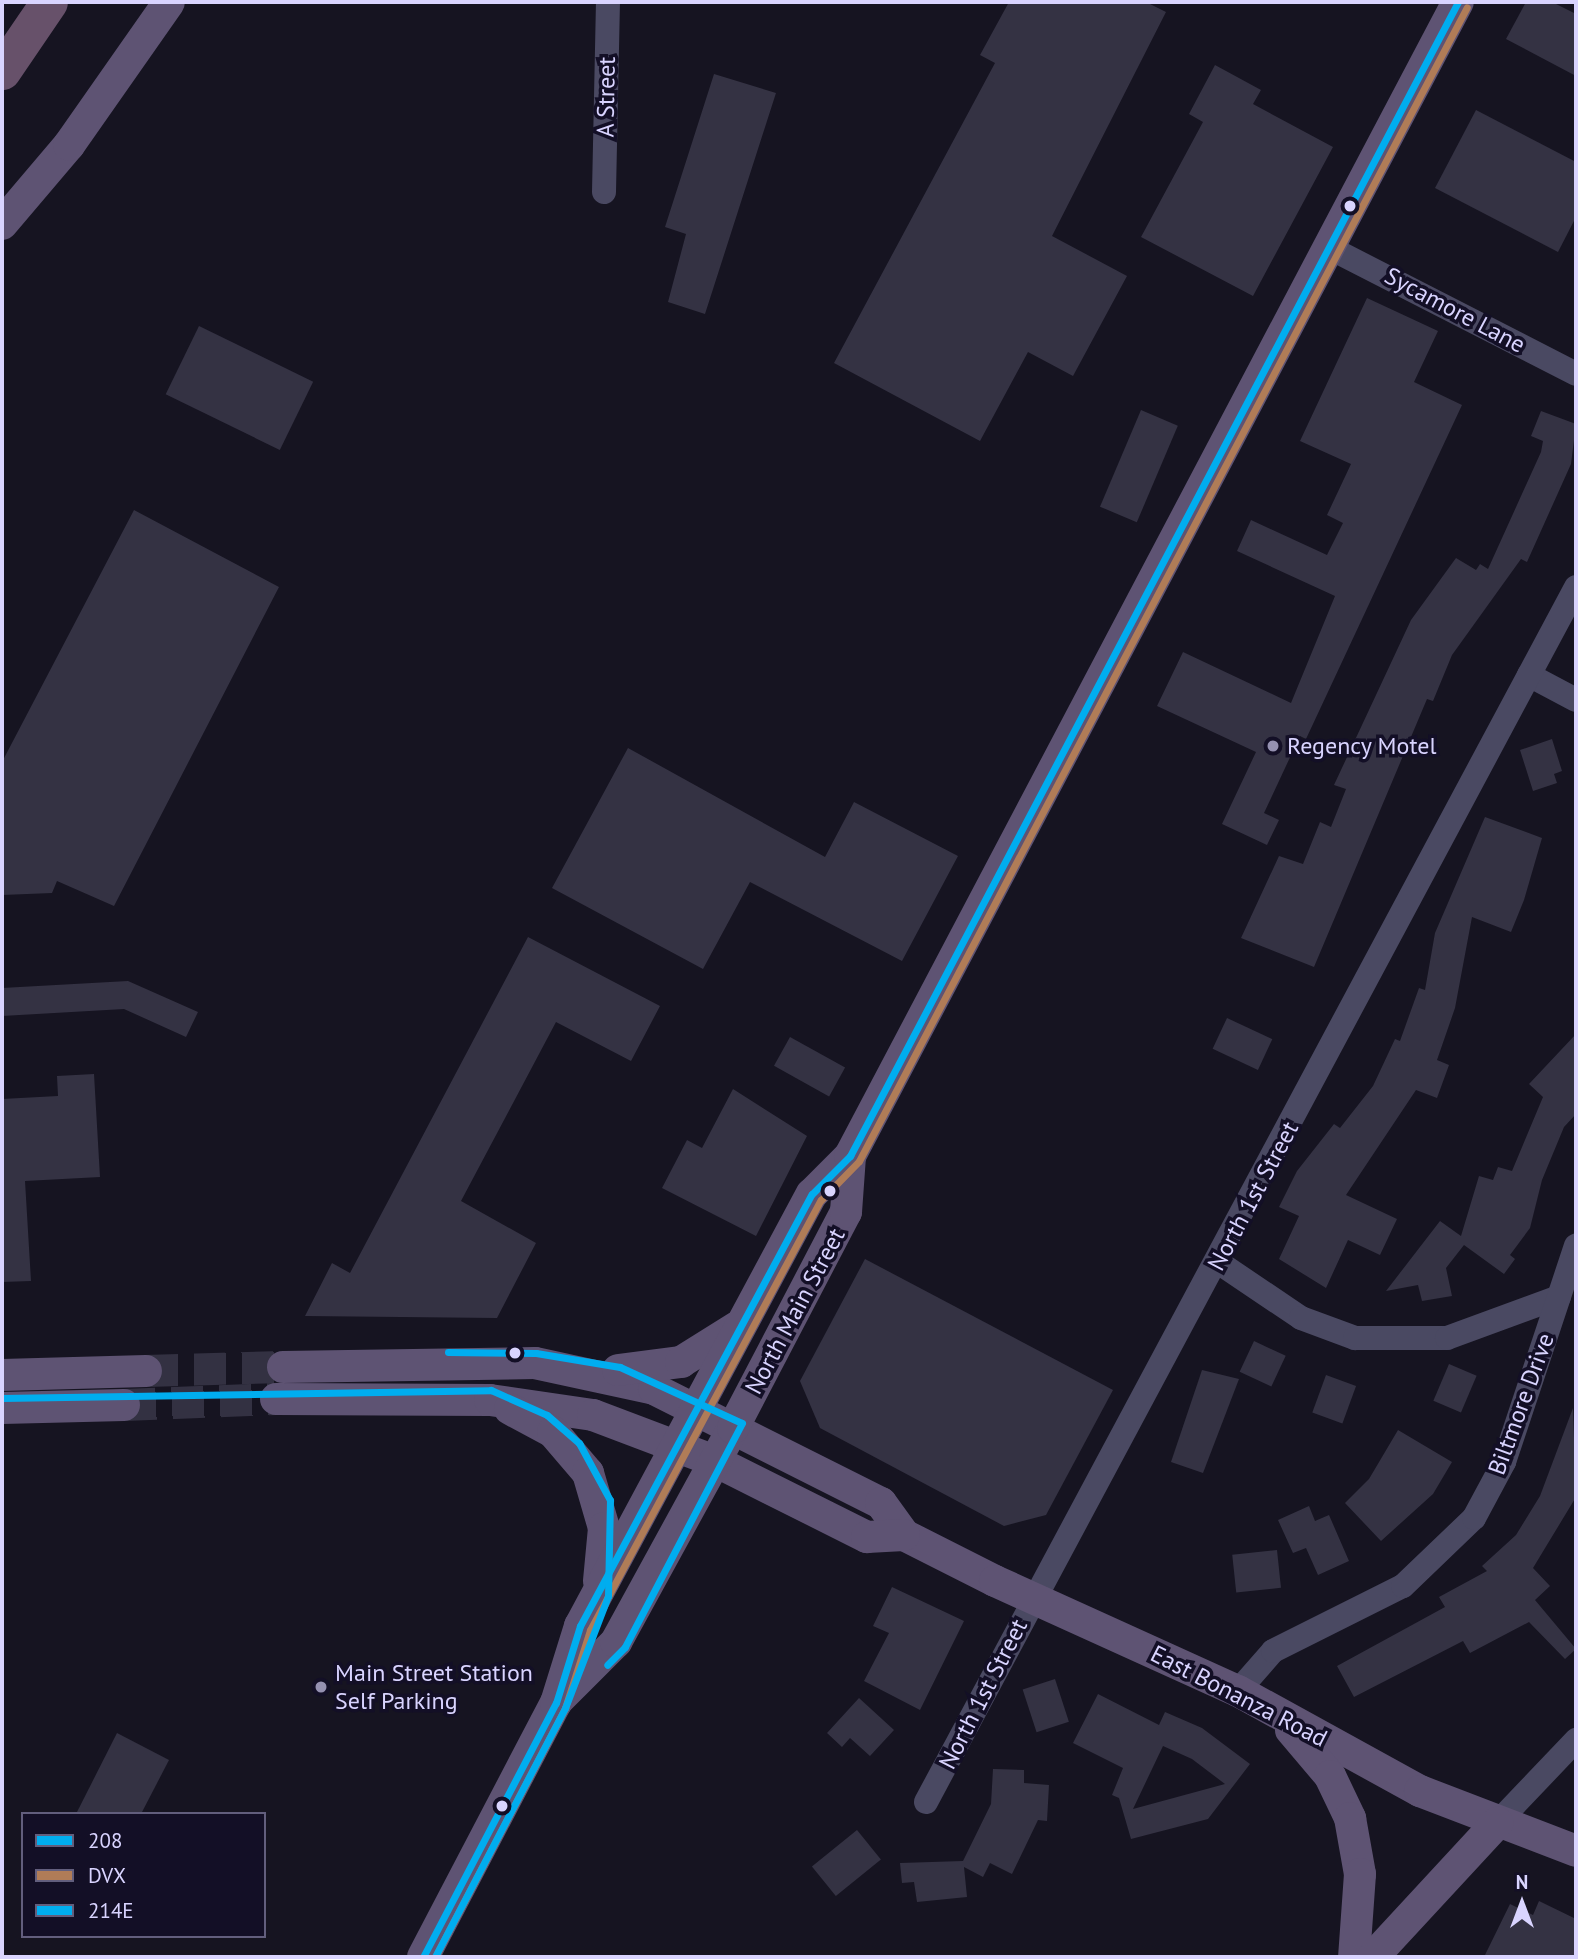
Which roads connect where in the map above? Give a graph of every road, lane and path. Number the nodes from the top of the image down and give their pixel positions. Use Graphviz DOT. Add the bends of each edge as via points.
graph roads {
  1 [pos="49,2"];
  2 [pos="169,2"];
  3 [pos="608,2"];
  4 [pos="1443,2"];
  5 [pos="1458,2"];
  6 [pos="1433,49"];
  7 [pos="9,62"];
  8 [pos="604,192"];
  9 [pos="2,224"];
  10 [pos="1332,249"];
  11 [pos="1576,374"];
  12 [pos="1576,587"];
  13 [pos="1529,675"];
  14 [pos="1576,700"];
  15 [pos="850,1156"];
  16 [pos="1576,1246"];
  17 [pos="1218,1262"];
  18 [pos="1559,1297"];
  19 [pos="743,1322"];
  20 [pos="283,1367"];
  21 [pos="146,1371"];
  22 [pos="593,1372"];
  23 [pos="2,1376"];
  24 [pos="276,1399"];
  25 [pos="490,1400"];
  26 [pos="124,1405"];
  27 [pos="2,1408"];
  28 [pos="715,1419"];
  29 [pos="697,1454"];
  30 [pos="904,1535"];
  31 [pos="598,1593"];
  32 [pos="1033,1597"];
  33 [pos="1238,1691"];
  34 [pos="556,1703"];
  35 [pos="1279,1715"];
  36 [pos="1576,1740"];
  37 [pos="926,1802"];
  38 [pos="1497,1823"];
  39 [pos="1576,1851"];
  40 [pos="423,1957"];
  41 [pos="1354,1957"];
  42 [pos="1373,1957"];
  1 -- 7 [label="highway"];
  2 -- 9 [label="main road" via="69,145"];
  3 -- 8 [label="street, A Street"];
  4 -- 6 [label="main road"];
  5 -- 6 [label="main road, North Main Street"];
  6 -- 10 [label="main road, North Main Street"];
  10 -- 11 [label="street, Sycamore Lane"];
  10 -- 15 [label="main road, North Main Street"];
  12 -- 13 [label="street, North 1st Street"];
  13 -- 14 [label="street"];
  13 -- 17 [label="street, North 1st Street"];
  15 -- 19 [label="main road, North Main Street" via="812,1194"];
  15 -- 28 [label="main road, North Main Street" via="846,1212"];
  16 -- 18 [label="street, Biltmore Drive"];
  17 -- 18 [label="street" via="1301,1318 1355,1338 1447,1338"];
  17 -- 32 [label="street, North 1st Street"];
  18 -- 33 [label="street, Biltmore Drive" via="1504,1462 1453,1544 1403,1586 1273,1651"];
  19 -- 22 [label="main road" via="665,1368"];
  19 -- 28 [label="main road, North Main Street"];
  20 -- 22 [label="main road" via="487,1360"];
  21 -- 23 [label="main road"];
  22 -- 28 [label="main road, East Bonanza Road"];
  24 -- 25 [label="main road, East Bonanza Road"];
  25 -- 29 [label="main road, East Bonanza Road" via="593,1415"];
  25 -- 31 [label="main road" via="553,1432 588,1473 604,1528"];
  26 -- 27 [label="main road"];
  28 -- 29 [label="main road, North Main Street"];
  28 -- 30 [label="main road, East Bonanza Road" via="881,1503"];
  29 -- 30 [label="main road, East Bonanza Road" via="867,1537"];
  29 -- 31 [label="main road, North Main Street"];
  29 -- 34 [label="main road, North Main Street" via="616,1642"];
  30 -- 32 [label="main road, East Bonanza Road"];
  31 -- 34 [label="main road, North Main Street"];
  32 -- 33 [label="main road, East Bonanza Road"];
  32 -- 37 [label="street, North 1st Street"];
  33 -- 35 [label="main road, East Bonanza Road"];
  34 -- 40 [label="main road, North Main Street"];
  35 -- 38 [label="main road, East Bonanza Road" via="1420,1791"];
  35 -- 41 [label="main road" via="1330,1776 1350,1818 1360,1874"];
  36 -- 38 [label="street"];
  38 -- 39 [label="main road, East Bonanza Road"];
  38 -- 42 [label="main road"];
}
